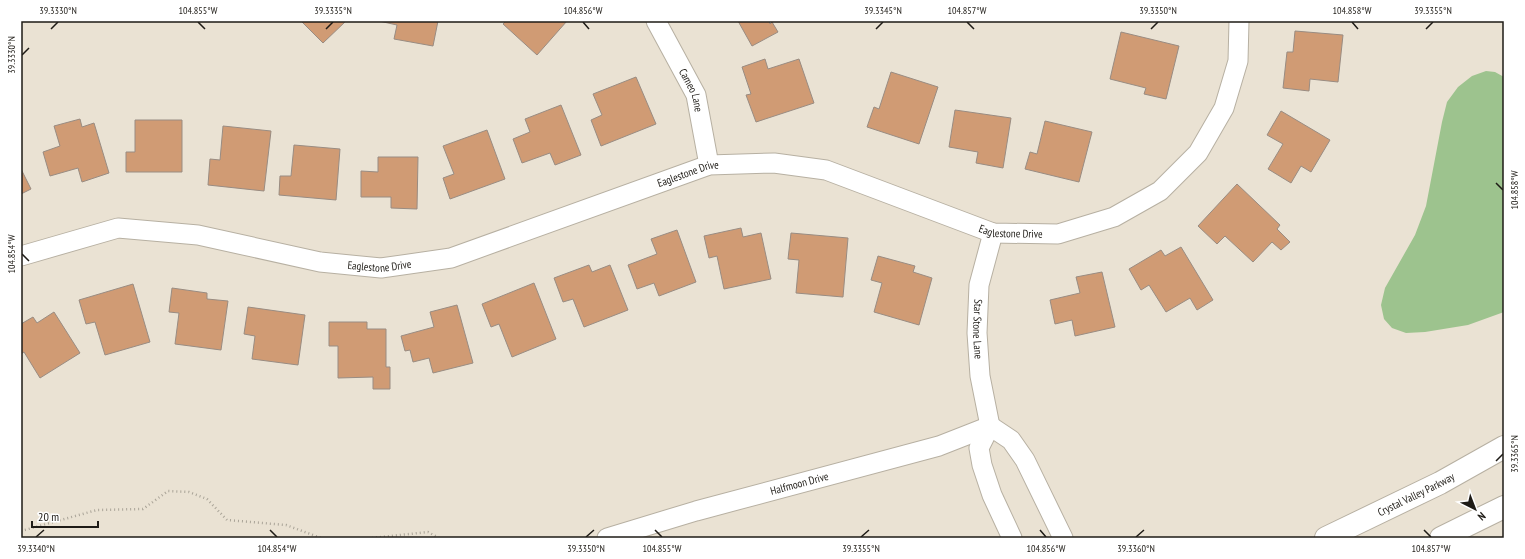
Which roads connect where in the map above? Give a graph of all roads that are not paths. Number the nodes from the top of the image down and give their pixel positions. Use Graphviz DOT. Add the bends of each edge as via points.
graph roads {
  1 [pos="656,21"];
  2 [pos="1239,21"];
  3 [pos="709,165"];
  4 [pos="992,233"];
  5 [pos="21,256"];
  6 [pos="990,426"];
  7 [pos="1504,447"];
  8 [pos="1504,507"];
  9 [pos="607,538"];
  10 [pos="1012,538"];
  11 [pos="1063,538"];
  12 [pos="1326,538"];
  13 [pos="1441,538"];
  1 -- 3 [label="street, Cameo Lane" via="696,95"];
  2 -- 4 [label="street, Eaglestone Drive" via="1238,61 1224,108 1198,153 1160,191 1114,217 1058,234"];
  3 -- 4 [label="street, Eaglestone Drive" via="774,162 826,170"];
  3 -- 5 [label="street, Eaglestone Drive" via="451,258 381,268 320,262 198,235 118,228"];
  4 -- 6 [label="street, Star Stone Lane" via="979,285 977,333 980,376"];
  6 -- 9 [label="street, Halfmoon Drive" via="939,446 704,509"];
  6 -- 10 [label="street" via="980,448 982,465 992,495"];
  6 -- 11 [label="street" via="1012,440 1025,460"];
  7 -- 12 [label="main road, Crystal Valley Parkway" via="1440,483"];
  8 -- 13 [label="main road"];
}
